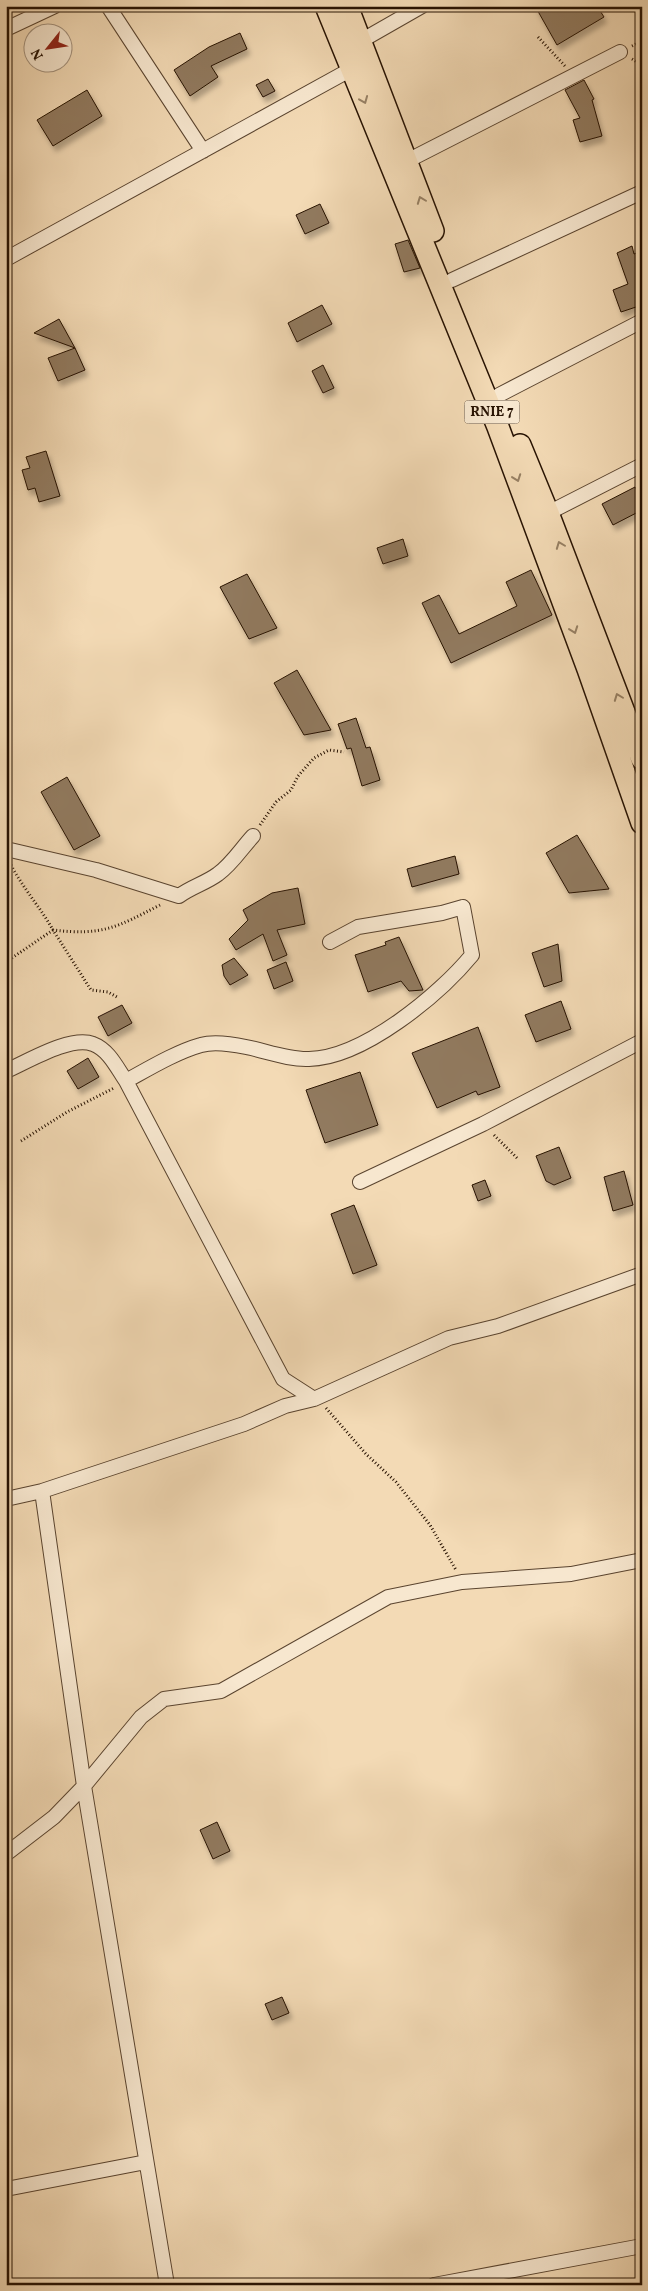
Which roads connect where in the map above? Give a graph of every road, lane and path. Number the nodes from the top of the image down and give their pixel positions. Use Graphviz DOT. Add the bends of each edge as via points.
graph roads {
  1 [pos="55,6"];
  2 [pos="108,6"];
  3 [pos="326,6"];
  4 [pos="347,6"];
  5 [pos="422,6"];
  6 [pos="6,29"];
  7 [pos="538,37"];
  8 [pos="620,52"];
  9 [pos="359,58"];
  10 [pos="574,75"];
  11 [pos="203,151"];
  12 [pos="406,161"];
  13 [pos="642,192"];
  14 [pos="6,259"];
  15 [pos="452,280"];
  16 [pos="642,321"];
  17 [pos="499,395"];
  18 [pos="642,465"];
  19 [pos="548,513"];
  20 [pos="344,752"];
  21 [pos="641,757"];
  22 [pos="642,823"];
  23 [pos="254,836"];
  24 [pos="6,849"];
  25 [pos="10,864"];
  26 [pos="179,896"];
  27 [pos="53,930"];
  28 [pos="330,942"];
  29 [pos="6,962"];
  30 [pos="117,997"];
  31 [pos="642,1040"];
  32 [pos="6,1071"];
  33 [pos="126,1082"];
  34 [pos="483,1124"];
  35 [pos="21,1141"];
  36 [pos="517,1158"];
  37 [pos="360,1182"];
  38 [pos="642,1274"];
  39 [pos="314,1399"];
  40 [pos="42,1491"];
  41 [pos="6,1499"];
  42 [pos="642,1560"];
  43 [pos="462,1582"];
  44 [pos="84,1786"];
  45 [pos="6,1854"];
  46 [pos="146,2162"];
  47 [pos="6,2189"];
  48 [pos="642,2246"];
  49 [pos="167,2285"];
  50 [pos="434,2285"];
  1 -- 6 [label="street"];
  2 -- 11 [label="street"];
  3 -- 9 [label="main road, RNIE 7 / RNIE 7"];
  4 -- 9 [label="main road, RNIE 7 / RNIE 7"];
  5 -- 9 [label="street"];
  7 -- 10 [label="path"];
  8 -- 10 [label="street"];
  9 -- 11 [label="street"];
  9 -- 12 [label="main road, RNIE 7 / RNIE 7"];
  9 -- 22 [label="main road, RNIE 7 / RNIE 7, one-way" via="588,669"];
  10 -- 12 [label="street"];
  11 -- 14 [label="street"];
  15 -- 12 [label="main road, RNIE 7 / RNIE 7, one-way"];
  13 -- 15 [label="street"];
  15 -- 17 [label="main road, RNIE 7 / RNIE 7"];
  16 -- 17 [label="street"];
  17 -- 19 [label="main road, RNIE 7 / RNIE 7"];
  18 -- 19 [label="street"];
  21 -- 19 [label="main road, RNIE 7 / RNIE 7, one-way"];
  20 -- 23 [label="path" via="329,750 314,758 291,790 265,816"];
  23 -- 26 [label="street" via="216,876"];
  24 -- 26 [label="street" via="96,870"];
  25 -- 27 [label="path" via="23,889 43,912"];
  26 -- 27 [label="path" via="103,931"];
  27 -- 29 [label="path"];
  27 -- 30 [label="path" via="91,990"];
  28 -- 33 [label="street" via="372,923 463,907 473,950 460,970 409,1014 329,1057 308,1059 223,1044 202,1044"];
  31 -- 34 [label="street"];
  32 -- 33 [label="street" via="74,1041 93,1044 104,1052"];
  33 -- 35 [label="path" via="67,1112"];
  33 -- 39 [label="street" via="283,1379"];
  34 -- 36 [label="path"];
  34 -- 37 [label="street"];
  38 -- 39 [label="street" via="498,1326 449,1338"];
  39 -- 40 [label="street" via="284,1406 244,1424"];
  39 -- 43 [label="path" via="327,1408 366,1454 396,1482 430,1525"];
  40 -- 41 [label="street"];
  40 -- 44 [label="street"];
  42 -- 43 [label="street" via="571,1574"];
  43 -- 44 [label="street" via="388,1597 221,1691 164,1699 141,1717"];
  44 -- 45 [label="street" via="54,1817"];
  44 -- 46 [label="street"];
  46 -- 47 [label="street"];
  46 -- 49 [label="street"];
  48 -- 50 [label="street"];
}
